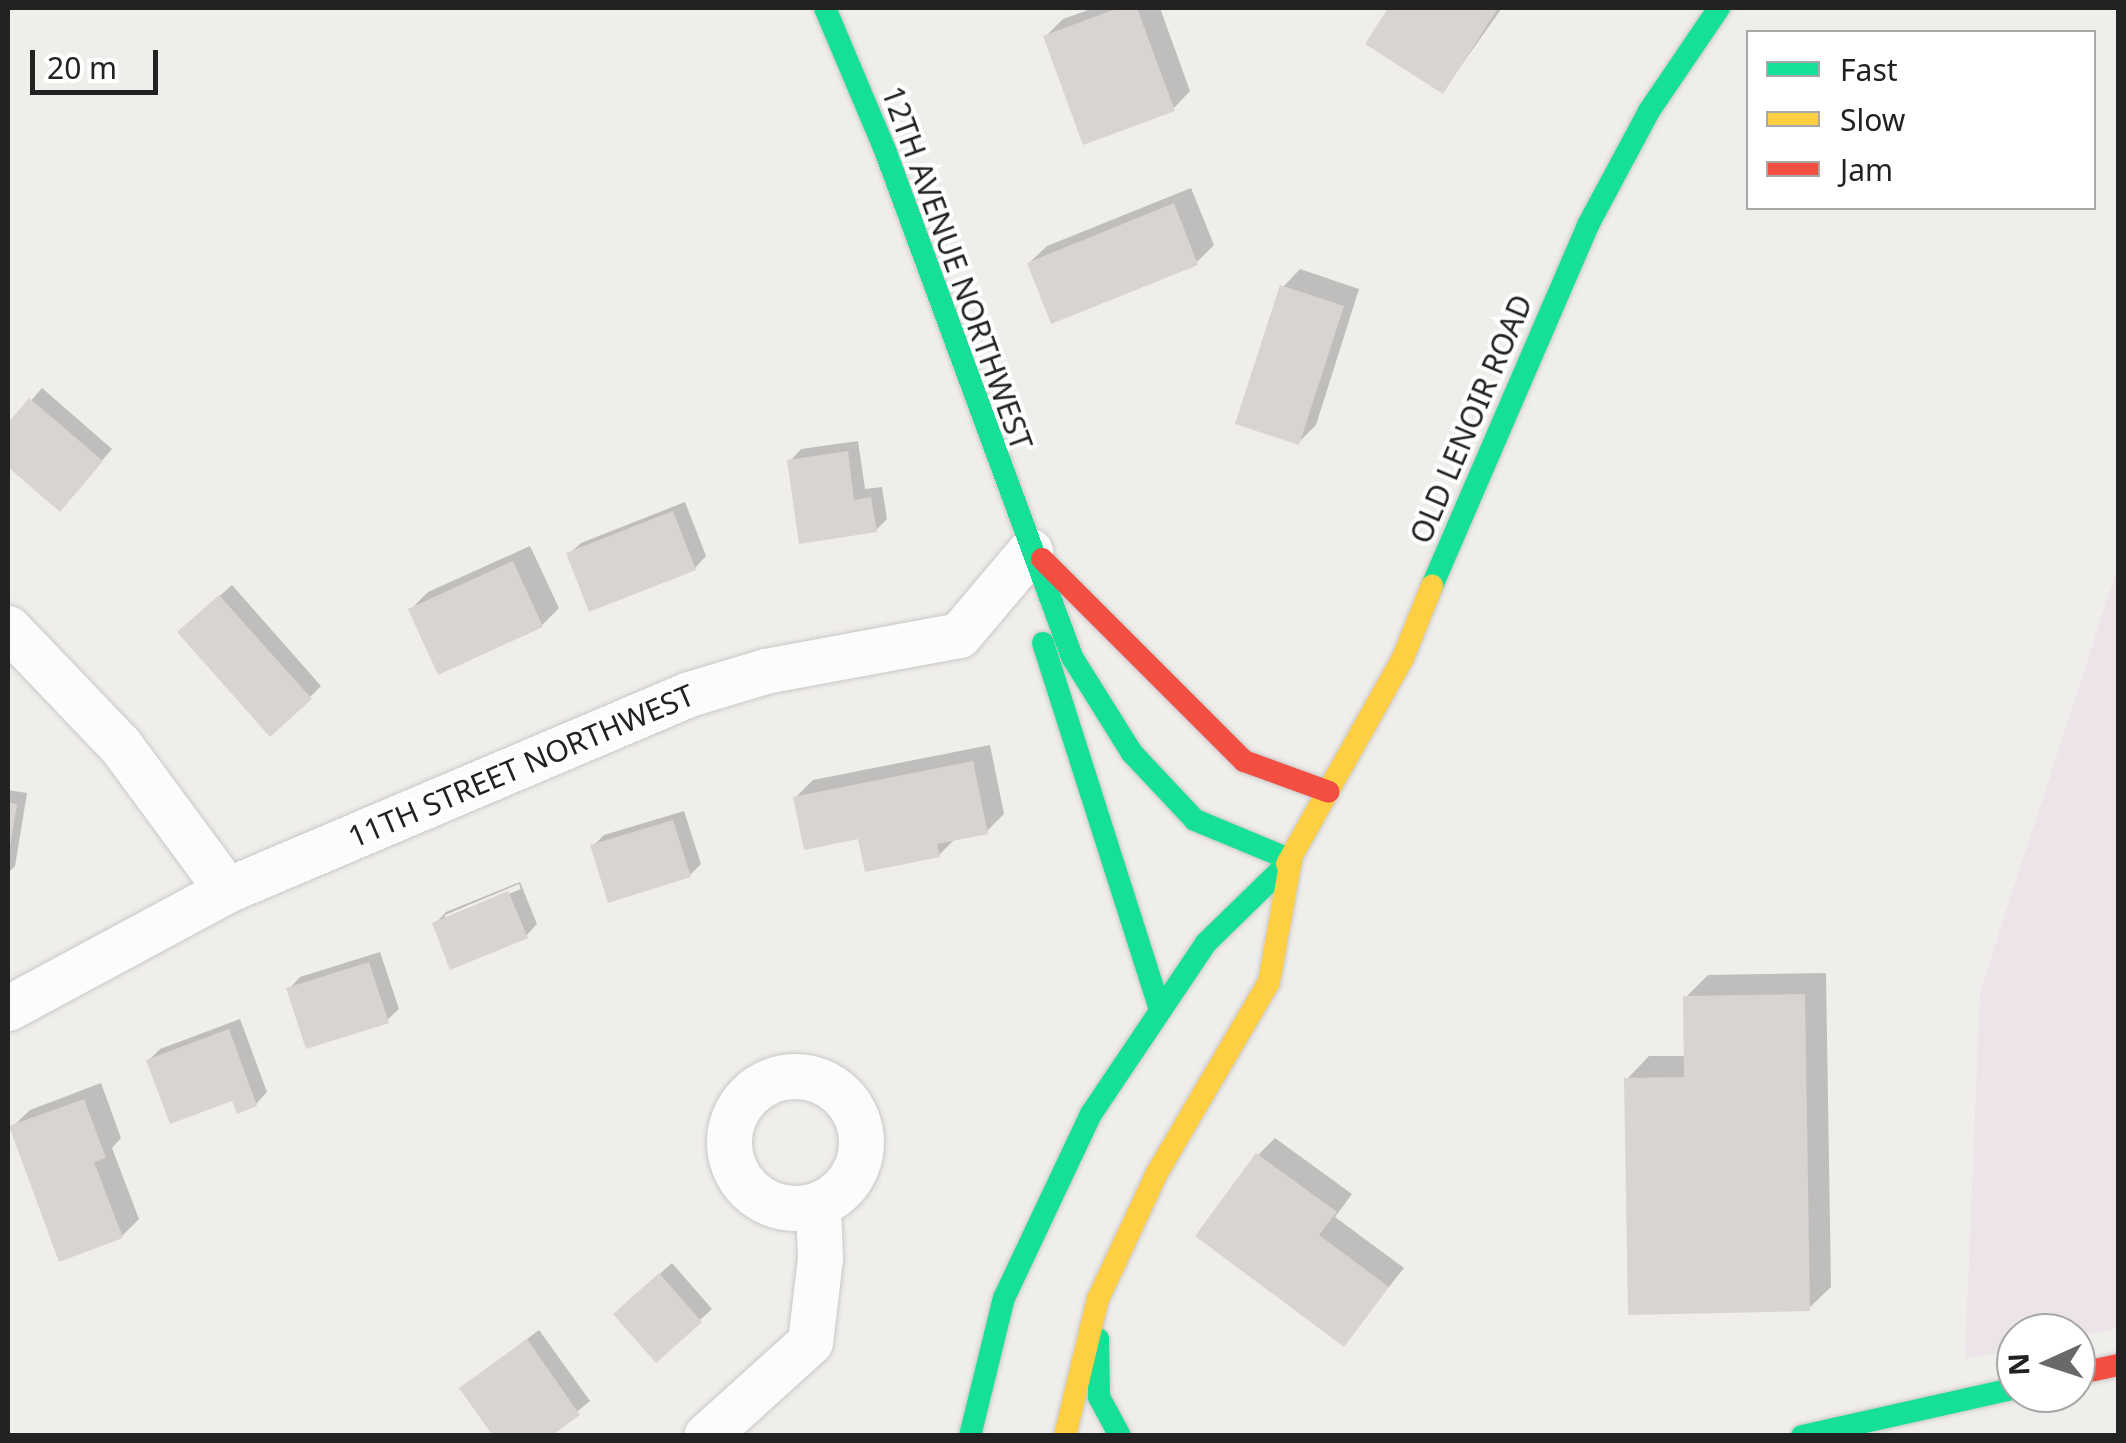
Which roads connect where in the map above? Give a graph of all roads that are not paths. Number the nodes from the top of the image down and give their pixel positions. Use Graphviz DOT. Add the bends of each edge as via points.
graph roads {
  1 [pos="826,8"];
  2 [pos="1718,8"];
  3 [pos="1030,551"];
  4 [pos="8,628"];
  5 [pos="1329,792"];
  6 [pos="1290,860"];
  7 [pos="227,890"];
  8 [pos="8,1008"];
  9 [pos="1160,1010"];
  10 [pos="818,1206"];
  11 [pos="1098,1299"];
  12 [pos="1996,1392"];
  13 [pos="706,1436"];
  14 [pos="970,1436"];
  15 [pos="1065,1436"];
  16 [pos="1120,1436"];
  17 [pos="1802,1436"];
  1 -- 3 [label="main road, 12TH AVENUE NORTHWEST" via="885,150"];
  2 -- 5 [label="main road, OLD LENOIR ROAD" via="1650,111 1588,225 1521,368 1404,658"];
  3 -- 5 [label="main road" via="1057,568 1244,762"];
  3 -- 6 [label="main road, 12TH AVENUE NORTHWEST" via="1072,657 1132,753 1195,820"];
  3 -- 7 [label="street, 11TH STREET NORTHWEST" via="960,634 765,671 689,694"];
  3 -- 9 [label="main road, 12TH AVENUE NORTHWEST" via="1046,664"];
  4 -- 7 [label="street" via="120,744"];
  5 -- 6 [label="main road, OLD LENOIR ROAD"];
  6 -- 9 [label="main road, OLD LENOIR ROAD" via="1206,943"];
  6 -- 11 [label="main road, OLD LENOIR ROAD" via="1269,982 1157,1173"];
  7 -- 8 [label="street, 11TH STREET NORTHWEST"];
  9 -- 14 [label="main road, OLD LENOIR ROAD" via="1049,1193 1004,1298"];
  10 -- 13 [label="street" via="820,1258 810,1342"];
  11 -- 15 [label="main road, OLD LENOIR ROAD"];
  11 -- 16 [label="main road" via="1100,1396"];
  12 -- 17 [label="main road"];
}
